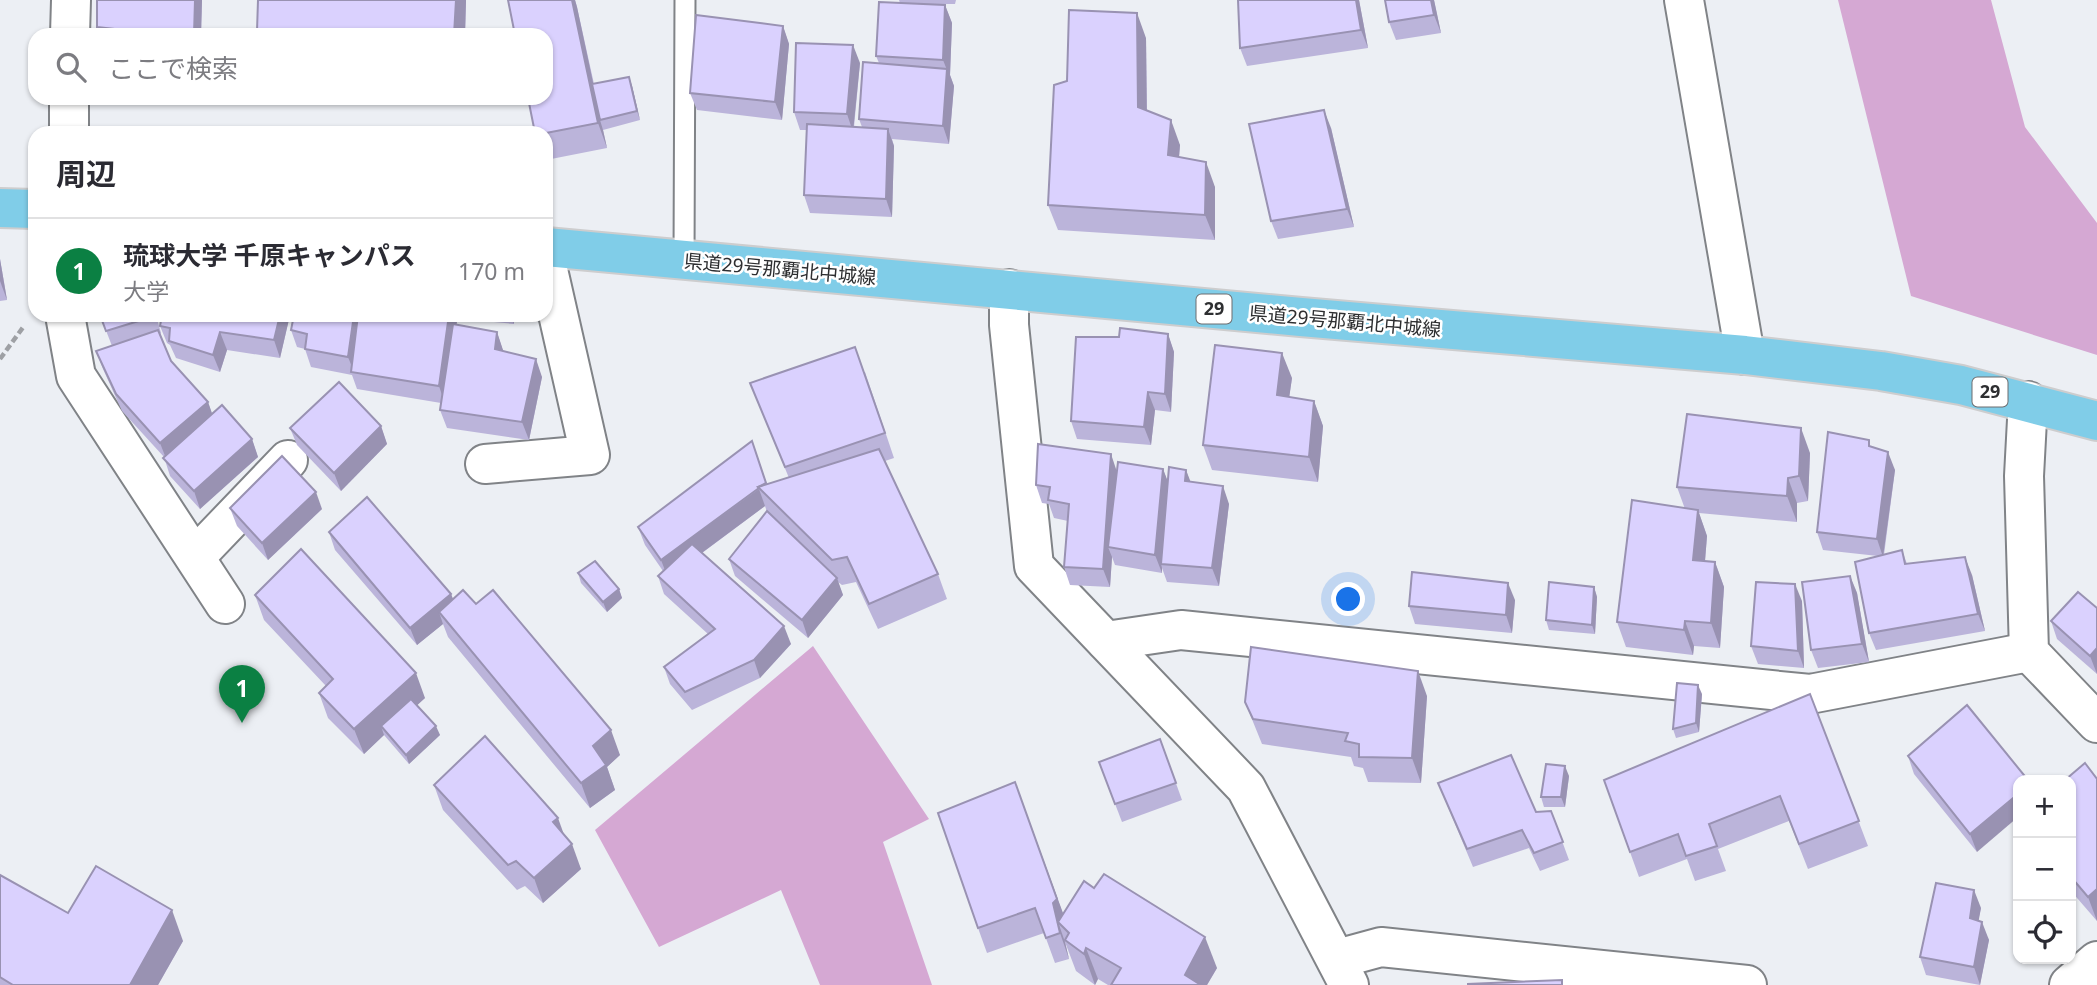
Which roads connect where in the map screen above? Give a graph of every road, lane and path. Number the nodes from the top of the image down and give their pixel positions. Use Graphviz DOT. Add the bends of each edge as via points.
graph roads {
  1 [pos="71,0"];
  2 [pos="685,0"];
  3 [pos="1684,0"];
  4 [pos="70,28"];
  5 [pos="69,105"];
  6 [pos="69,126"];
  7 [pos="0,208"];
  8 [pos="28,209"];
  9 [pos="553,248"];
  10 [pos="684,260"];
  11 [pos="1009,289"];
  12 [pos="553,292"];
  13 [pos="28,321"];
  14 [pos="66,322"];
  15 [pos="1745,355"];
  16 [pos="0,359"];
  17 [pos="2028,401"];
  18 [pos="2097,421"];
  19 [pos="288,460"];
  20 [pos="485,464"];
  21 [pos="195,557"];
  22 [pos="225,604"];
  23 [pos="1107,641"];
  24 [pos="2029,652"];
  25 [pos="2097,723"];
  26 [pos="2097,961"];
  27 [pos="1343,972"];
  28 [pos="1727,984"];
  29 [pos="2069,985"];
  1 -- 4 [label="street"];
  2 -- 10 [label="lane"];
  3 -- 15 [label="street"];
  5 -- 6 [label="street"];
  7 -- 8 [label="main road"];
  9 -- 10 [label="main road, 県道29号那覇北中城線 / 29"];
  10 -- 11 [label="main road, 県道29号那覇北中城線 / 29"];
  11 -- 15 [label="main road, 県道29号那覇北中城線 / 29"];
  11 -- 23 [label="street" via="1034,566"];
  12 -- 20 [label="street" via="590,456"];
  13 -- 16 [label="path"];
  14 -- 21 [label="street" via="76,376"];
  15 -- 17 [label="main road, 県道29号那覇北中城線 / 29" via="1881,370"];
  17 -- 18 [label="main road, 県道29号那覇北中城線 / 29"];
  17 -- 24 [label="street" via="2024,476"];
  19 -- 21 [label="street"];
  21 -- 22 [label="street"];
  23 -- 24 [label="street" via="1181,630 1810,694"];
  23 -- 27 [label="street" via="1246,789"];
  24 -- 25 [label="street"];
  26 -- 29 [label="street"];
  27 -- 28 [label="street" via="1381,947"];
}
